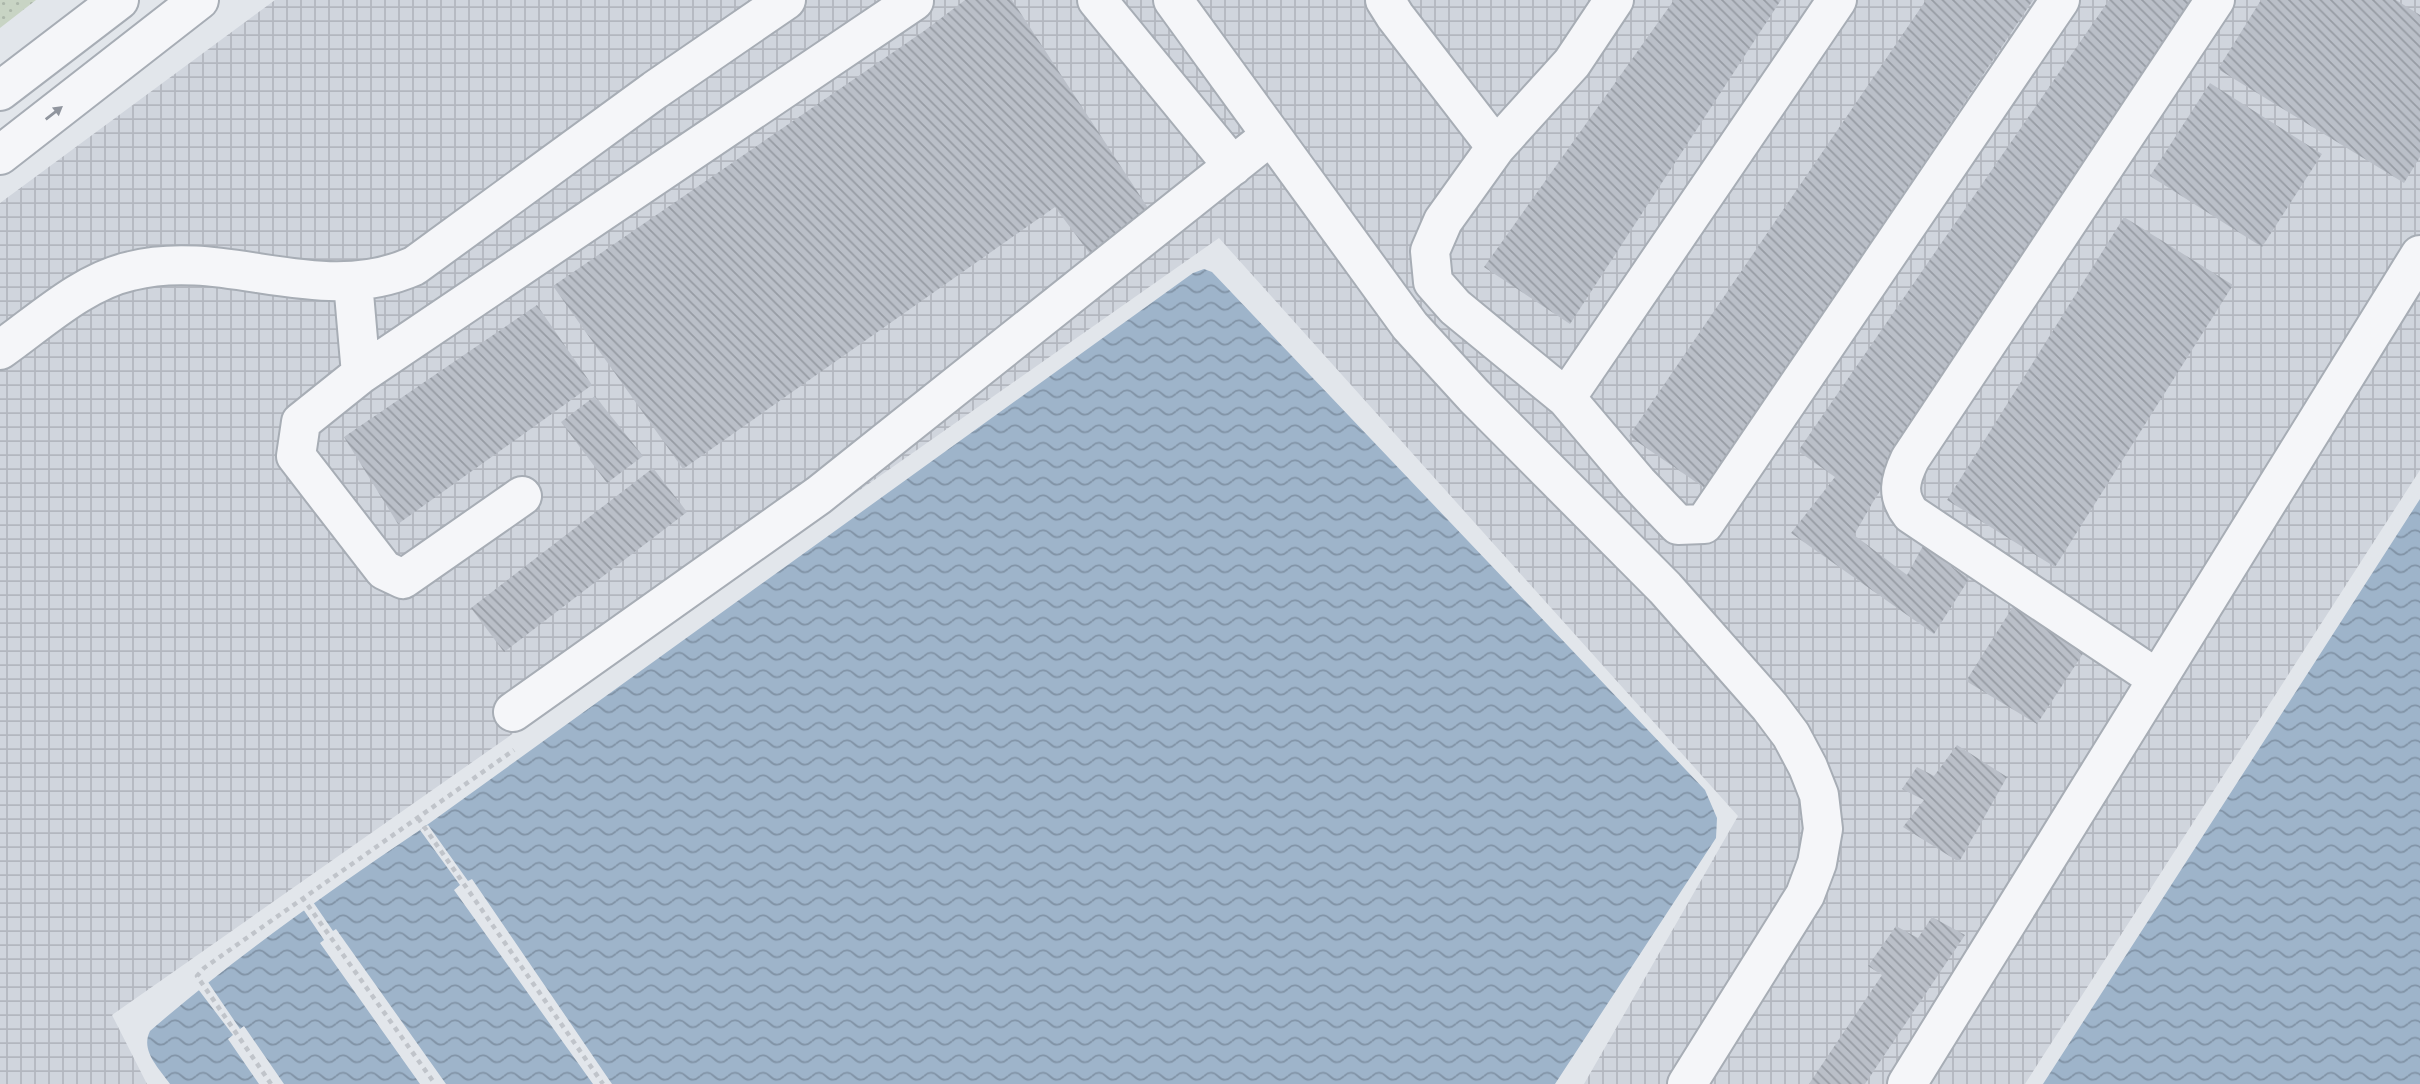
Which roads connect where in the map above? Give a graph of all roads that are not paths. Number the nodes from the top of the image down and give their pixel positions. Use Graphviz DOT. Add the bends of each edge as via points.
graph roads {
  1 [pos="119,0"];
  2 [pos="199,0"];
  3 [pos="786,0"];
  4 [pos="1097,0"];
  5 [pos="1173,0"];
  6 [pos="1385,0"];
  7 [pos="1614,0"];
  8 [pos="1837,0"];
  9 [pos="2060,0"];
  10 [pos="2215,0"];
  11 [pos="914,1"];
  12 [pos="0,91"];
  13 [pos="1270,136"];
  14 [pos="1496,147"];
  15 [pos="0,155"];
  16 [pos="1233,166"];
  17 [pos="2420,255"];
  18 [pos="353,282"];
  19 [pos="0,350"];
  20 [pos="361,374"];
  21 [pos="1566,398"];
  22 [pos="522,496"];
  23 [pos="2156,678"];
  24 [pos="513,712"];
  25 [pos="1687,1084"];
  26 [pos="1907,1084"];
  1 -- 12 [label="street"];
  15 -- 2 [label="street, one-way"];
  3 -- 18 [label="street" via="414,266 393,276"];
  4 -- 16 [label="street"];
  5 -- 13 [label="street"];
  6 -- 14 [label="street"];
  7 -- 14 [label="street" via="1572,63"];
  8 -- 21 [label="street"];
  9 -- 21 [label="street" via="1704,524 1678,524"];
  10 -- 23 [label="street" via="1910,459 1900,491 1911,514"];
  11 -- 20 [label="street"];
  13 -- 16 [label="street"];
  13 -- 25 [label="street" via="1410,326 1665,588 1770,707 1808,767 1819,795 1823,829 1805,895"];
  14 -- 21 [label="street" via="1443,221 1430,251 1433,282 1455,307"];
  16 -- 24 [label="street" via="819,495"];
  17 -- 23 [label="street"];
  18 -- 19 [label="street" via="194,265 129,271 84,292"];
  18 -- 20 [label="street"];
  20 -- 22 [label="street" via="301,422 296,456 384,570 403,579"];
  23 -- 26 [label="street"];
}
